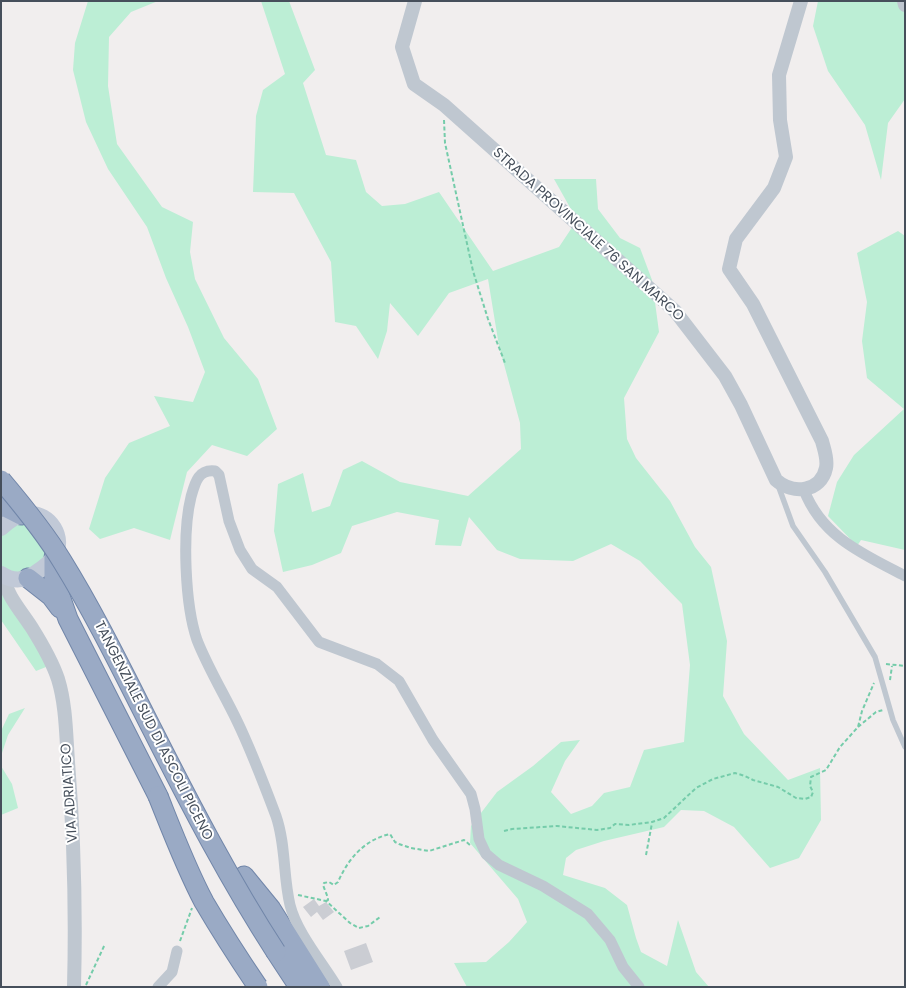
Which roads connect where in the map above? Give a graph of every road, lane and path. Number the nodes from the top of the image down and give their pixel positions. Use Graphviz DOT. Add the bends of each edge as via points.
graph roads {
  1 [pos="414,1"];
  2 [pos="801,1"];
  3 [pos="904,1"];
  4 [pos="905,5"];
  5 [pos="444,105"];
  6 [pos="505,363"];
  7 [pos="1,480"];
  8 [pos="776,480"];
  9 [pos="804,490"];
  10 [pos="1,506"];
  11 [pos="21,515"];
  12 [pos="1,528"];
  13 [pos="54,557"];
  14 [pos="2,575"];
  15 [pos="905,576"];
  16 [pos="25,578"];
  17 [pos="20,610"];
  18 [pos="68,619"];
  19 [pos="905,666"];
  20 [pos="878,667"];
  21 [pos="888,704"];
  22 [pos="858,727"];
  23 [pos="905,747"];
  24 [pos="158,796"];
  25 [pos="652,822"];
  26 [pos="504,831"];
  27 [pos="470,845"];
  28 [pos="646,855"];
  29 [pos="286,880"];
  30 [pos="326,901"];
  31 [pos="380,917"];
  32 [pos="105,944"];
  33 [pos="177,950"];
  34 [pos="74,987"];
  35 [pos="85,987"];
  36 [pos="158,987"];
  37 [pos="258,987"];
  38 [pos="298,987"];
  39 [pos="320,987"];
  40 [pos="337,987"];
  41 [pos="639,987"];
  1 -- 5 [label="street, STRADA PROVINCIALE 76 SAN MARCO" via="402,47 414,84"];
  2 -- 9 [label="street" via="779,75 780,120 786,158 774,188 736,239 729,269 753,304 822,440 826,462 824,473 817,483"];
  3 -- 4 [label="street"];
  5 -- 6 [label="path" via="445,143 472,271"];
  5 -- 8 [label="street, STRADA PROVINCIALE 76 SAN MARCO" via="675,311 725,376"];
  7 -- 38 [label="highway, TANGENZIALE SUD DI ASCOLI PICENO, bridge" via="62,560 87,602 207,837"];
  8 -- 9 [label="street" via="790,489"];
  8 -- 20 [label="lane" via="793,526 825,572 875,656"];
  9 -- 15 [label="street" via="809,502 840,539"];
  10 -- 11 [label="highway"];
  11 -- 12 [label="main road"];
  11 -- 13 [label="main road" via="36,514 53,525 58,544"];
  13 -- 16 [label="main road"];
  13 -- 18 [label="highway" via="54,579"];
  14 -- 16 [label="main road, VIA ADRIATICO" via="15,580"];
  14 -- 17 [label="street, VIA ADRIATICO" via="9,596"];
  16 -- 17 [label="street, VIA ADRIATICO" via="16,587"];
  16 -- 18 [label="highway" via="51,596"];
  17 -- 34 [label="street, VIA ADRIATICO" via="49,658 63,699 75,875"];
  18 -- 24 [label="highway"];
  19 -- 20 [label="path" via="887,664"];
  20 -- 21 [label="lane"];
  20 -- 22 [label="path"];
  21 -- 22 [label="path"];
  21 -- 23 [label="lane"];
  22 -- 25 [label="path" via="826,770 811,777 811,797 796,798 778,787 735,773 696,788 664,818"];
  24 -- 37 [label="highway, bridge" via="204,900"];
  24 -- 39 [label="highway, bridge" via="244,876 271,908"];
  25 -- 26 [label="path" via="615,824 597,830 557,826"];
  25 -- 28 [label="path"];
  27 -- 30 [label="path" via="464,840 429,851 399,844 390,834 384,835 365,844 354,855 338,882 334,885 324,883"];
  29 -- 30 [label="path" via="294,879 296,894"];
  29 -- 40 [label="street" via="297,925"];
  29 -- 41 [label="street" via="286,862 277,819 238,723 197,639 188,595 186,554 190,502 199,475 210,470 219,475 229,521 240,550 252,569 276,587 319,642 377,664 399,681 433,740 471,794 478,838 486,854 499,865 543,886 588,914 610,940 623,967"];
  30 -- 31 [label="path" via="359,928"];
  32 -- 35 [label="path"];
  33 -- 36 [label="street" via="172,972"];
}
